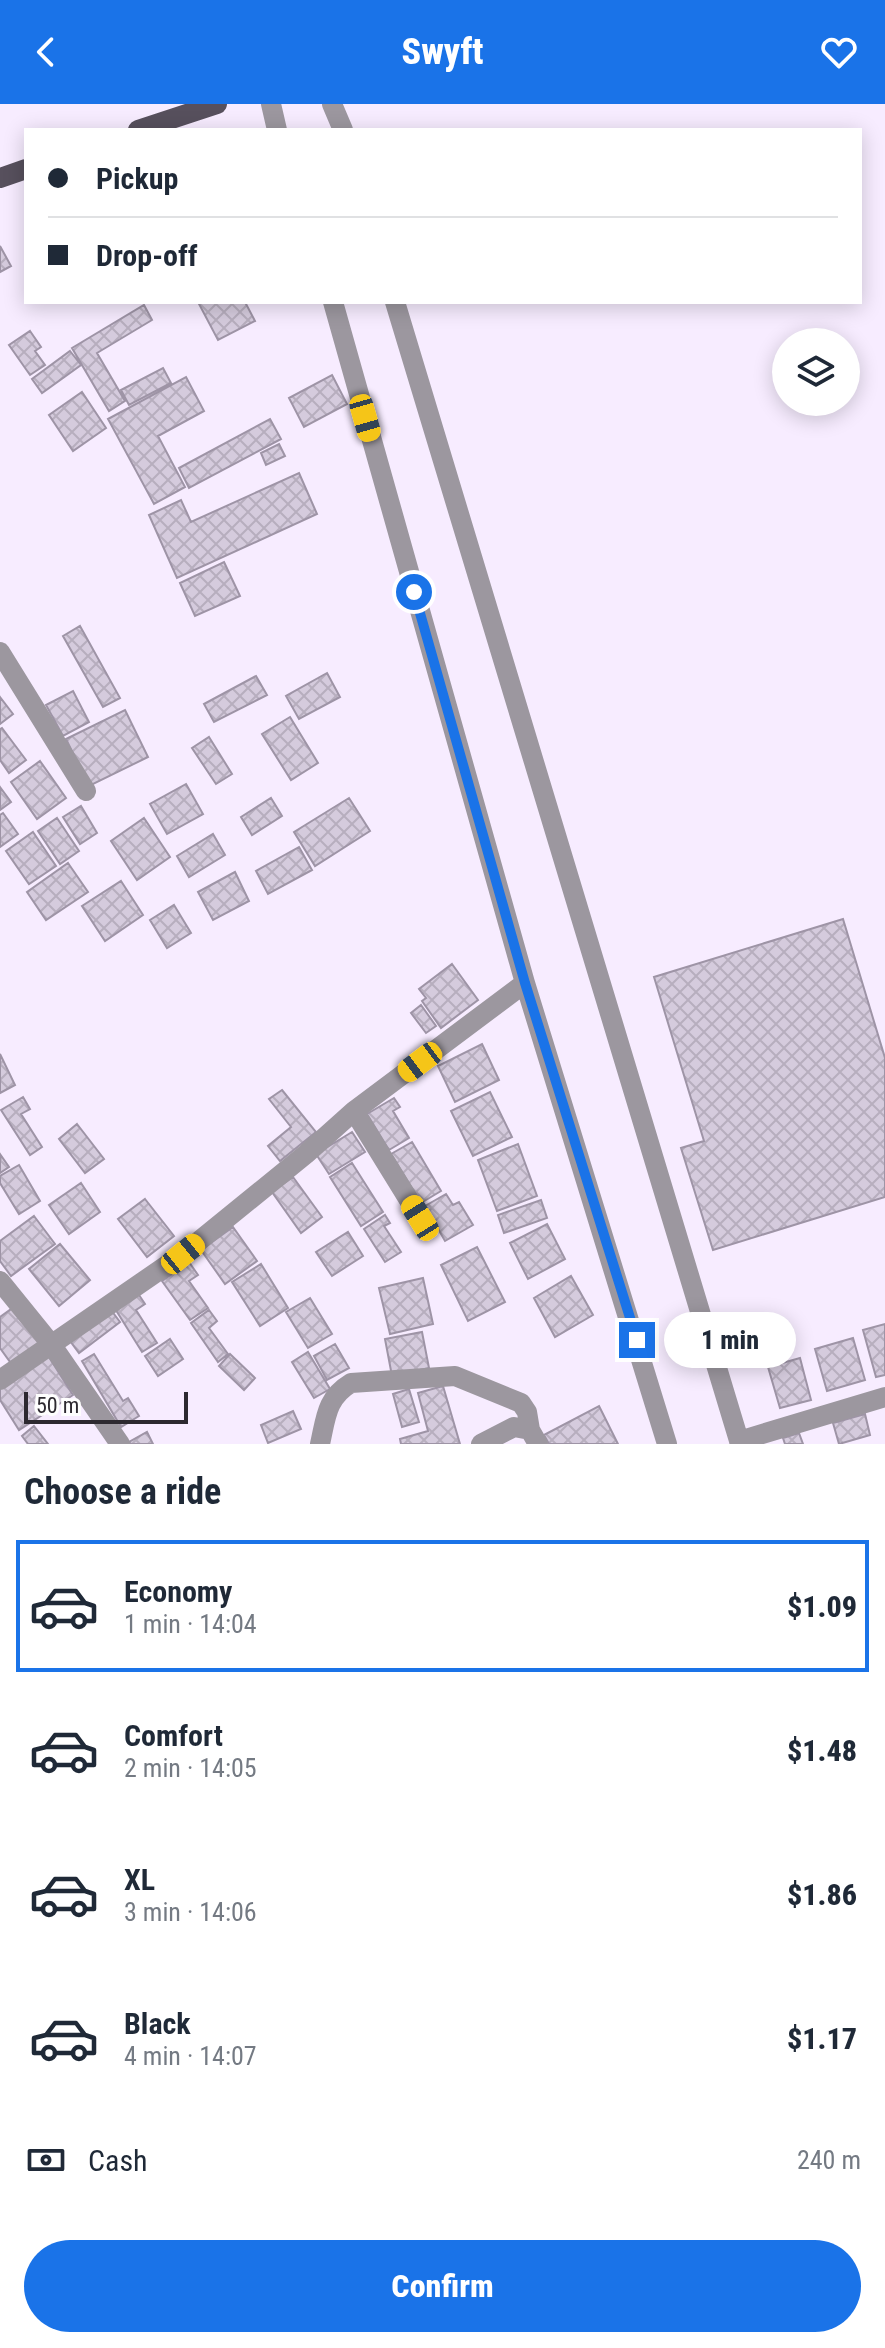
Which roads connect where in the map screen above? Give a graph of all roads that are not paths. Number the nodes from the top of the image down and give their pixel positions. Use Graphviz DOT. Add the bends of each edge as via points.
graph roads {
  1 [pos="217,104"];
  2 [pos="271,104"];
  3 [pos="332,104"];
  4 [pos="144,128"];
  5 [pos="277,128"];
  6 [pos="342,128"];
  7 [pos="24,170"];
  8 [pos="0,178"];
  9 [pos="334,304"];
  10 [pos="396,304"];
  11 [pos="0,652"];
  12 [pos="86,791"];
  13 [pos="525,983"];
  14 [pos="354,1111"];
  15 [pos="420,1218"];
  16 [pos="0,1281"];
  17 [pos="51,1344"];
  18 [pos="0,1380"];
  19 [pos="885,1397"];
  20 [pos="534,1437"];
  21 [pos="739,1443"];
  22 [pos="120,1444"];
  23 [pos="320,1444"];
  24 [pos="481,1444"];
  25 [pos="667,1444"];
  1 -- 4 [label="main road"];
  2 -- 5 [label="street"];
  3 -- 6 [label="street"];
  7 -- 8 [label="main road"];
  9 -- 13 [label="street"];
  10 -- 21 [label="street"];
  11 -- 12 [label="street"];
  13 -- 14 [label="street"];
  13 -- 25 [label="street"];
  14 -- 15 [label="street"];
  14 -- 17 [label="street" via="183,1254"];
  16 -- 17 [label="street"];
  17 -- 18 [label="street"];
  17 -- 22 [label="street"];
  19 -- 21 [label="street"];
  20 -- 23 [label="street" via="521,1403 455,1376 351,1383 329,1404"];
  20 -- 24 [label="street" via="514,1427"];
}
